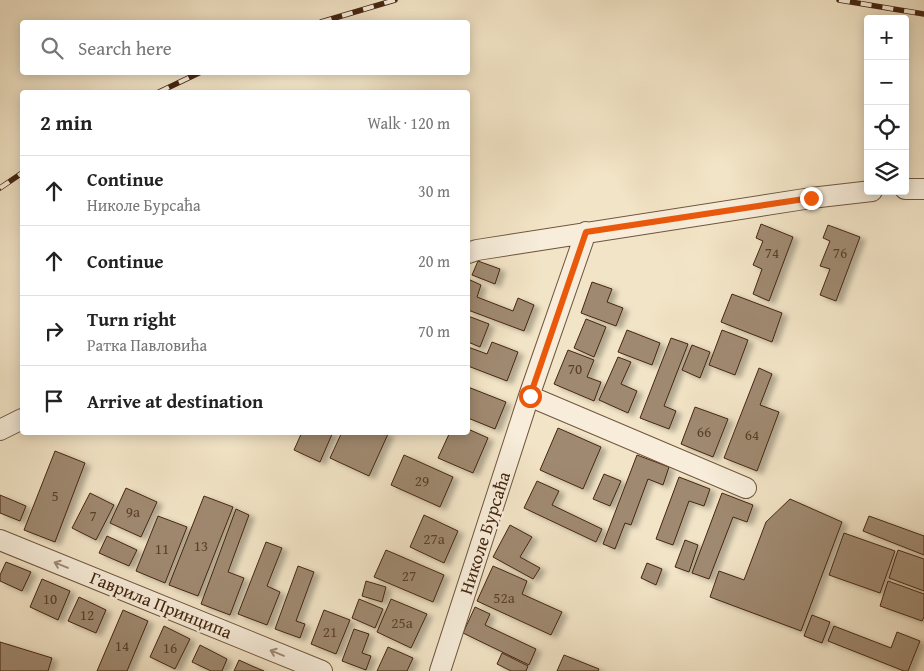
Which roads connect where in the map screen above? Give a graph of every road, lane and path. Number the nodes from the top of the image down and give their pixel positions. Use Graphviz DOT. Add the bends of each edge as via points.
graph roads {
  1 [pos="909,188"];
  2 [pos="924,189"];
  3 [pos="864,192"];
  4 [pos="586,232"];
  5 [pos="470,252"];
  6 [pos="530,396"];
  7 [pos="20,420"];
  8 [pos="0,430"];
  9 [pos="746,488"];
  10 [pos="0,540"];
  11 [pos="322,671"];
  12 [pos="440,671"];
  1 -- 2 [label="street"];
  3 -- 4 [label="street"];
  4 -- 5 [label="street"];
  4 -- 6 [label="street, Николе Бурсаћа"];
  6 -- 9 [label="street"];
  6 -- 12 [label="street, Николе Бурсаћа"];
  7 -- 8 [label="street"];
  11 -- 10 [label="street, Гаврила Принципа, one-way"];
}
